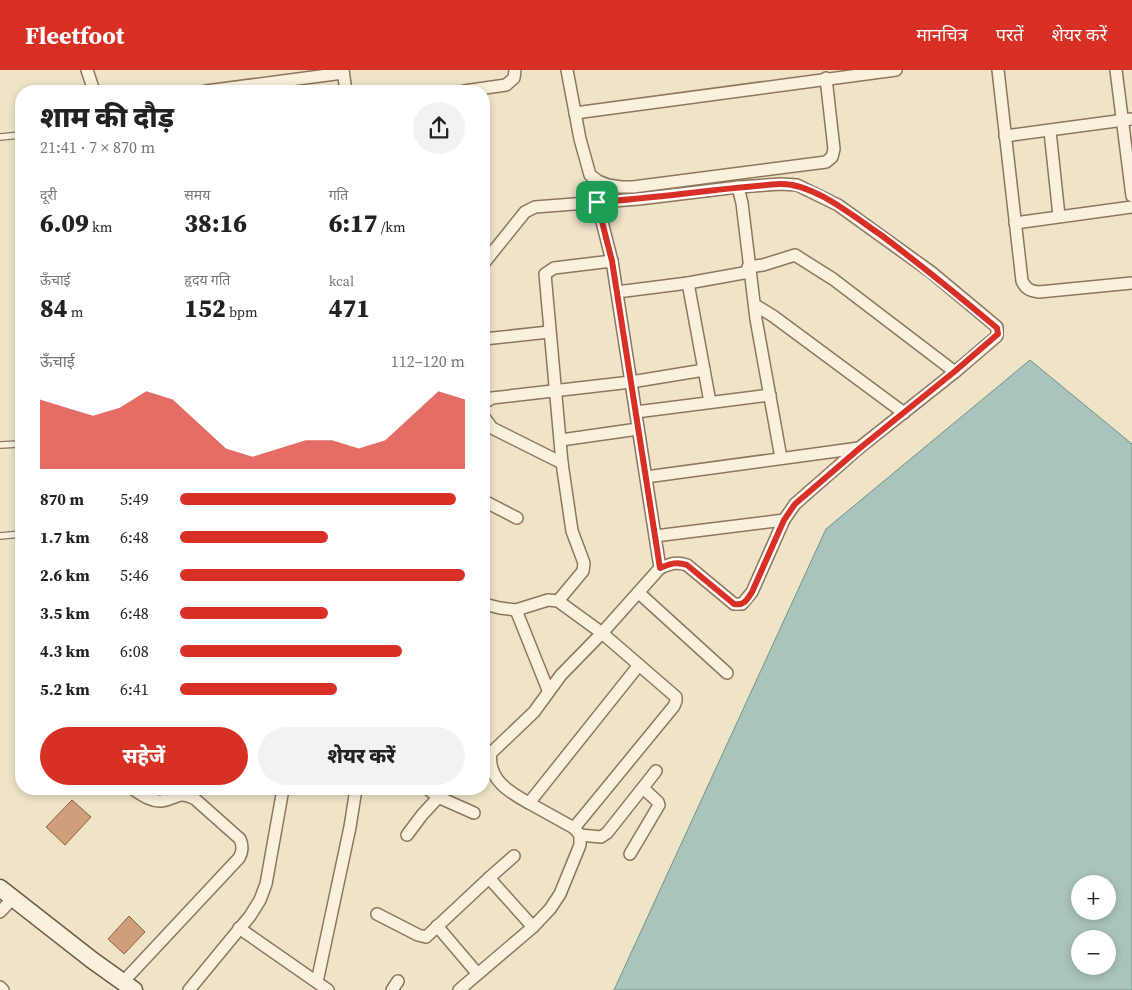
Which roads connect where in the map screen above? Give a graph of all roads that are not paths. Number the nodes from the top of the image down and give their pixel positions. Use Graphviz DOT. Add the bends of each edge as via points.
graph roads {
  1 [pos="87,70"];
  2 [pos="515,70"];
  3 [pos="568,70"];
  4 [pos="896,70"];
  5 [pos="998,70"];
  6 [pos="1116,70"];
  7 [pos="343,71"];
  8 [pos="826,78"];
  9 [pos="92,85"];
  10 [pos="247,85"];
  11 [pos="345,85"];
  12 [pos="490,87"];
  13 [pos="575,113"];
  14 [pos="1128,119"];
  15 [pos="1050,131"];
  16 [pos="15,136"];
  17 [pos="1005,136"];
  18 [pos="0,137"];
  19 [pos="738,186"];
  20 [pos="1132,196"];
  21 [pos="597,202"];
  22 [pos="1132,207"];
  23 [pos="1059,216"];
  24 [pos="1015,223"];
  25 [pos="490,256"];
  26 [pos="612,261"];
  27 [pos="749,269"];
  28 [pos="688,283"];
  29 [pos="1132,283"];
  30 [pos="617,292"];
  31 [pos="755,305"];
  32 [pos="549,332"];
  33 [pos="490,338"];
  34 [pos="704,370"];
  35 [pos="954,372"];
  36 [pos="631,382"];
  37 [pos="555,392"];
  38 [pos="770,395"];
  39 [pos="490,399"];
  40 [pos="710,402"];
  41 [pos="636,412"];
  42 [pos="904,413"];
  43 [pos="490,425"];
  44 [pos="638,429"];
  45 [pos="561,440"];
  46 [pos="15,444"];
  47 [pos="0,445"];
  48 [pos="860,448"];
  49 [pos="781,458"];
  50 [pos="562,464"];
  51 [pos="646,477"];
  52 [pos="490,503"];
  53 [pos="517,518"];
  54 [pos="784,520"];
  55 [pos="15,535"];
  56 [pos="0,536"];
  57 [pos="655,536"];
  58 [pos="660,568"];
  59 [pos="640,593"];
  60 [pos="558,601"];
  61 [pos="490,606"];
  62 [pos="516,610"];
  63 [pos="602,633"];
  64 [pos="639,665"];
  65 [pos="727,673"];
  66 [pos="548,690"];
  67 [pos="490,754"];
  68 [pos="490,760"];
  69 [pos="656,772"];
  70 [pos="642,788"];
  71 [pos="144,795"];
  72 [pos="177,795"];
  73 [pos="177,795"];
  74 [pos="282,795"];
  75 [pos="355,795"];
  76 [pos="440,795"];
  77 [pos="445,795"];
  78 [pos="529,803"];
  79 [pos="474,813"];
  80 [pos="577,831"];
  81 [pos="407,835"];
  82 [pos="630,854"];
  83 [pos="514,856"];
  84 [pos="489,878"];
  85 [pos="0,888"];
  86 [pos="13,898"];
  87 [pos="0,912"];
  88 [pos="377,914"];
  89 [pos="437,926"];
  90 [pos="533,927"];
  91 [pos="239,928"];
  92 [pos="477,973"];
  93 [pos="317,982"];
  94 [pos="128,986"];
  95 [pos="0,987"];
  96 [pos="3,990"];
  97 [pos="189,990"];
  98 [pos="328,990"];
  99 [pos="458,990"];
  1 -- 9 [label="street"];
  2 -- 12 [label="street" via="514,78 506,85"];
  3 -- 13 [label="street"];
  4 -- 8 [label="street"];
  5 -- 17 [label="street"];
  6 -- 14 [label="street"];
  7 -- 10 [label="street"];
  7 -- 11 [label="street"];
  8 -- 13 [label="street"];
  8 -- 13 [label="street" via="834,149 832,157 821,163 621,187 598,182 590,175"];
  14 -- 15 [label="street"];
  14 -- 20 [label="street"];
  15 -- 17 [label="street"];
  15 -- 23 [label="street"];
  16 -- 18 [label="lane"];
  17 -- 24 [label="street"];
  19 -- 21 [label="street"];
  19 -- 27 [label="street"];
  19 -- 35 [label="street" via="797,185 838,205 931,272 997,328 997,336"];
  21 -- 25 [label="street" via="535,207 525,212"];
  21 -- 26 [label="street"];
  22 -- 23 [label="street"];
  23 -- 24 [label="street"];
  24 -- 29 [label="street" via="1022,281 1031,291"];
  26 -- 30 [label="street"];
  26 -- 32 [label="street" via="554,268 545,274"];
  27 -- 28 [label="street"];
  27 -- 31 [label="street"];
  27 -- 35 [label="street" via="795,255 802,258"];
  28 -- 30 [label="street"];
  28 -- 34 [label="street"];
  30 -- 36 [label="street"];
  31 -- 38 [label="street"];
  31 -- 42 [label="street"];
  32 -- 33 [label="street"];
  32 -- 37 [label="street"];
  34 -- 36 [label="street"];
  34 -- 40 [label="street"];
  35 -- 42 [label="street"];
  36 -- 37 [label="street"];
  36 -- 41 [label="street"];
  37 -- 39 [label="street"];
  37 -- 45 [label="street"];
  38 -- 40 [label="street"];
  38 -- 49 [label="street"];
  40 -- 41 [label="street"];
  41 -- 44 [label="street"];
  42 -- 48 [label="street"];
  43 -- 50 [label="street"];
  44 -- 45 [label="street"];
  44 -- 51 [label="street"];
  45 -- 50 [label="street"];
  46 -- 47 [label="lane"];
  48 -- 49 [label="street"];
  48 -- 54 [label="street" via="806,493"];
  49 -- 51 [label="street"];
  50 -- 60 [label="street" via="572,531 584,564 583,571"];
  51 -- 57 [label="street"];
  52 -- 53 [label="street"];
  54 -- 57 [label="street"];
  54 -- 58 [label="street" via="752,592 742,604 734,604 687,565 680,562"];
  55 -- 56 [label="lane"];
  57 -- 58 [label="street"];
  58 -- 59 [label="street"];
  59 -- 63 [label="street"];
  59 -- 65 [label="street"];
  60 -- 62 [label="street" via="548,600"];
  60 -- 63 [label="street"];
  61 -- 62 [label="street"];
  62 -- 66 [label="street"];
  63 -- 64 [label="street"];
  63 -- 66 [label="street"];
  64 -- 78 [label="street"];
  64 -- 80 [label="street" via="676,696 674,706"];
  66 -- 67 [label="street" via="534,712"];
  68 -- 78 [label="street" via="492,771 500,782 512,794"];
  69 -- 70 [label="street"];
  70 -- 80 [label="street" via="601,837"];
  70 -- 82 [label="street" via="659,805"];
  71 -- 72 [label="street" via="162,801"];
  73 -- 94 [label="street" via="195,800 240,839 242,852"];
  74 -- 91 [label="street" via="266,884 260,900"];
  75 -- 93 [label="street"];
  76 -- 81 [label="street"];
  77 -- 79 [label="street"];
  78 -- 80 [label="street"];
  80 -- 90 [label="street" via="580,845 560,894"];
  83 -- 84 [label="street"];
  84 -- 89 [label="street"];
  84 -- 90 [label="street"];
  85 -- 86 [label="street"];
  86 -- 87 [label="street"];
  86 -- 94 [label="street"];
  88 -- 89 [label="street" via="426,937"];
  89 -- 92 [label="street"];
  90 -- 92 [label="street"];
  91 -- 93 [label="street"];
  91 -- 97 [label="street"];
  92 -- 99 [label="street"];
  93 -- 98 [label="street"];
  95 -- 96 [label="street"];
}
